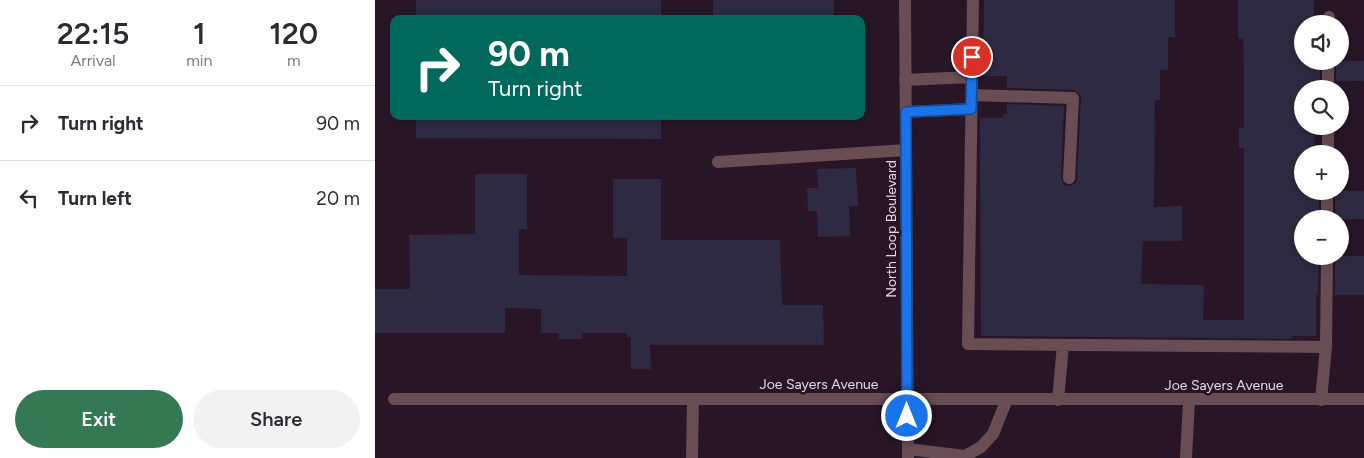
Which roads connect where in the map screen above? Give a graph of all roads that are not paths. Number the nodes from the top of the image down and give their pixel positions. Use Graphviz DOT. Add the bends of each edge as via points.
graph roads {
  1 [pos="905,0"];
  2 [pos="973,0"];
  3 [pos="972,76"];
  4 [pos="905,80"];
  5 [pos="971,95"];
  6 [pos="971,109"];
  7 [pos="906,112"];
  8 [pos="906,150"];
  9 [pos="718,162"];
  10 [pos="1069,178"];
  11 [pos="1327,265"];
  12 [pos="1063,345"];
  13 [pos="1326,347"];
  14 [pos="393,399"];
  15 [pos="693,399"];
  16 [pos="907,399"];
  17 [pos="1007,399"];
  18 [pos="1058,400"];
  19 [pos="1189,400"];
  20 [pos="1321,400"];
  21 [pos="1364,400"];
  22 [pos="908,454"];
  23 [pos="966,457"];
  24 [pos="692,458"];
  25 [pos="1186,458"];
  1 -- 4 [label="street, North Loop Boulevard"];
  2 -- 3 [label="street"];
  3 -- 4 [label="street"];
  3 -- 5 [label="street"];
  4 -- 7 [label="street, North Loop Boulevard"];
  5 -- 6 [label="street"];
  5 -- 10 [label="street" via="1073,98"];
  6 -- 7 [label="street"];
  6 -- 12 [label="street" via="968,344"];
  7 -- 8 [label="street, North Loop Boulevard"];
  8 -- 9 [label="street"];
  8 -- 16 [label="street, North Loop Boulevard"];
  11 -- 13 [label="street"];
  12 -- 13 [label="street"];
  12 -- 18 [label="street"];
  13 -- 20 [label="street"];
  14 -- 15 [label="street, Joe Sayers Avenue"];
  15 -- 16 [label="street, Joe Sayers Avenue"];
  15 -- 24 [label="street"];
  16 -- 17 [label="street, Joe Sayers Avenue"];
  16 -- 22 [label="street, North Loop Boulevard"];
  17 -- 18 [label="street, Joe Sayers Avenue"];
  17 -- 23 [label="street" via="993,434"];
  18 -- 19 [label="street, Joe Sayers Avenue"];
  19 -- 20 [label="street, Joe Sayers Avenue"];
  19 -- 25 [label="street"];
  20 -- 21 [label="street, Joe Sayers Avenue"];
  22 -- 23 [label="street"];
}
